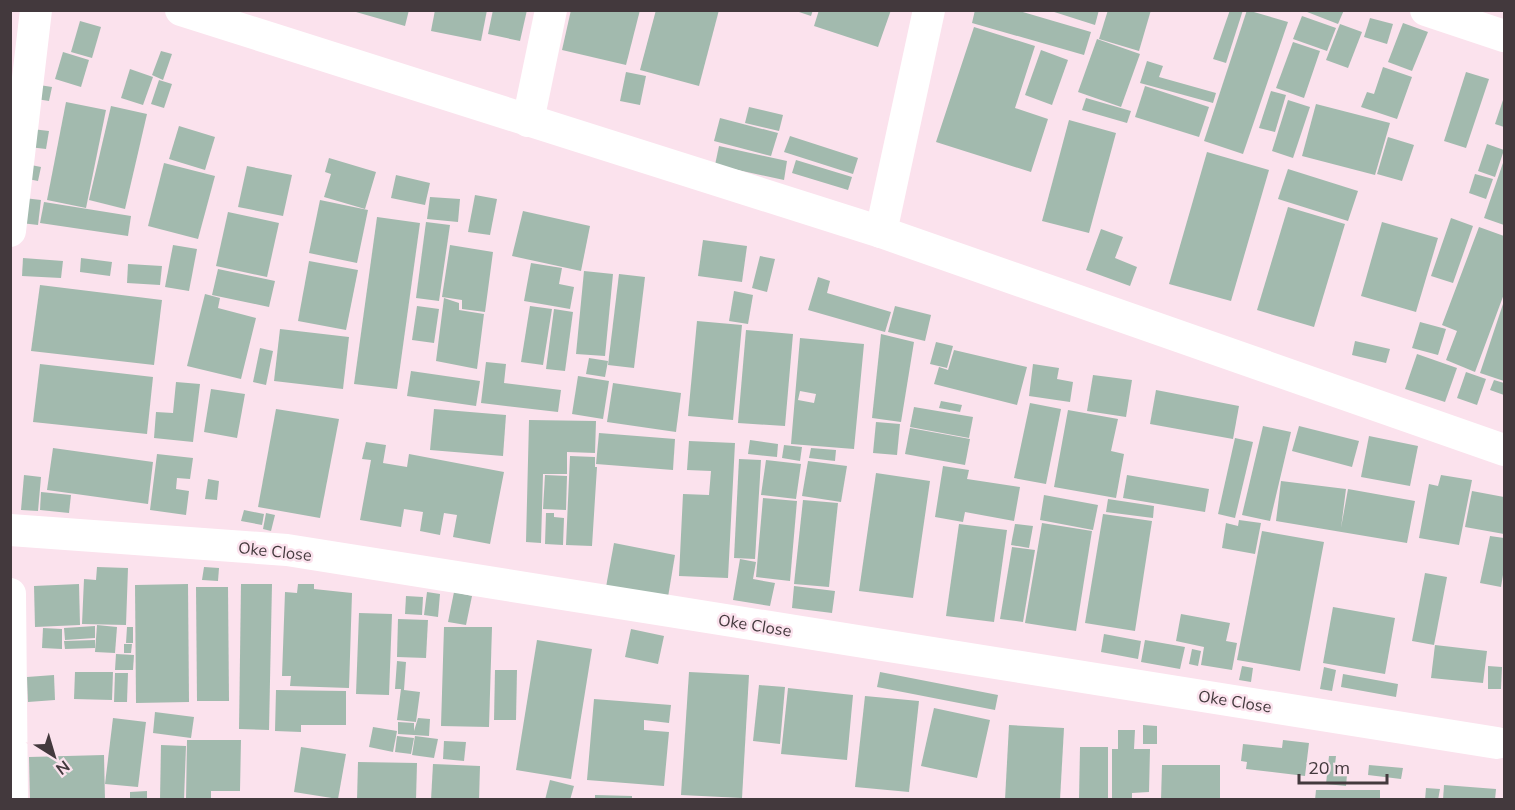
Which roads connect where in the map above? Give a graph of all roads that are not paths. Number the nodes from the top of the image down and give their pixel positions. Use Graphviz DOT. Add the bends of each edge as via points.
graph roads {
  1 [pos="36,10"];
  2 [pos="181,10"];
  3 [pos="551,10"];
  4 [pos="930,10"];
  5 [pos="1426,10"];
  6 [pos="1504,36"];
  7 [pos="528,121"];
  8 [pos="10,231"];
  9 [pos="881,232"];
  10 [pos="1504,450"];
  11 [pos="10,530"];
  12 [pos="10,594"];
  13 [pos="1497,743"];
  14 [pos="12,800"];
  1 -- 8 [label="street"];
  2 -- 7 [label="street"];
  3 -- 7 [label="street"];
  4 -- 9 [label="street"];
  5 -- 6 [label="street"];
  7 -- 9 [label="street"];
  9 -- 10 [label="street"];
  11 -- 13 [label="street, Oke Close" via="287,550"];
  12 -- 14 [label="street"];
}
